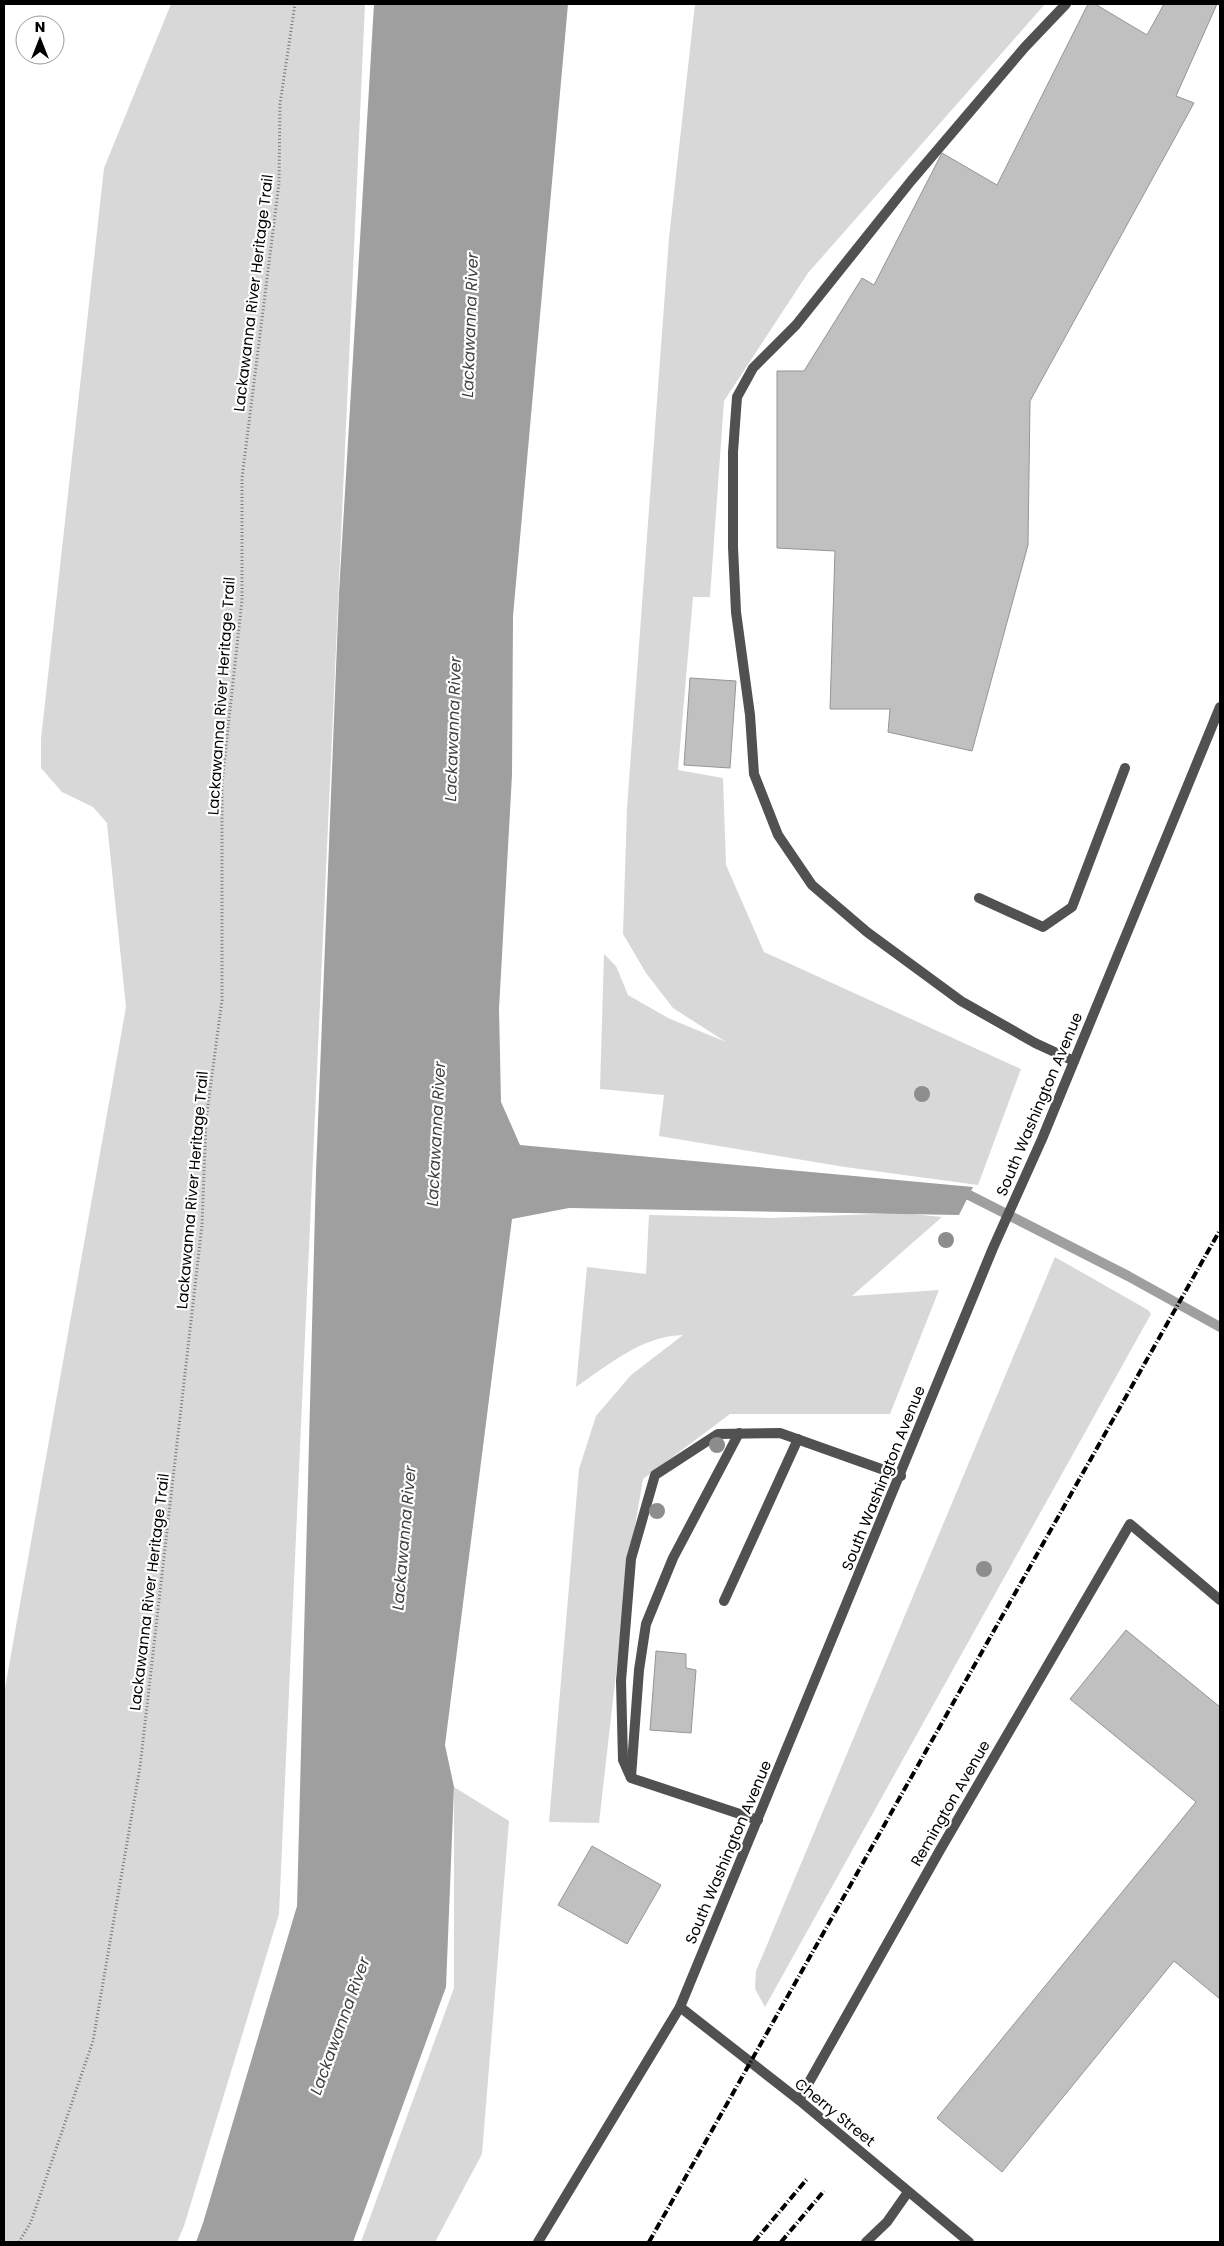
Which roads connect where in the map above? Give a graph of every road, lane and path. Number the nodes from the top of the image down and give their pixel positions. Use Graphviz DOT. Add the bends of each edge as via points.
graph roads {
  1 [pos="295,4"];
  2 [pos="1066,4"];
  3 [pos="1220,707"];
  4 [pos="1125,768"];
  5 [pos="979,898"];
  6 [pos="1074,1061"];
  7 [pos="739,1433"];
  8 [pos="798,1439"];
  9 [pos="901,1476"];
  10 [pos="1220,1600"];
  11 [pos="724,1601"];
  12 [pos="630,1778"];
  13 [pos="758,1820"];
  14 [pos="680,2007"];
  15 [pos="799,2100"];
  16 [pos="908,2192"];
  17 [pos="20,2242"];
  18 [pos="538,2242"];
  19 [pos="866,2242"];
  20 [pos="969,2242"];
  1 -- 17 [label="path, Lackawanna River Heritage Trail" via="280,104 279,183 242,478 242,600 222,783 222,1000 206,1120 202,1225 140,1767 93,2041 31,2222"];
  2 -- 6 [label="street" via="1025,47 918,173 796,325 753,368 737,396 733,452 733,547 736,612 750,715 754,774 778,835 812,886 868,932 961,1001"];
  3 -- 6 [label="street, South Washington Avenue"];
  4 -- 5 [label="street" via="1072,907 1043,927"];
  6 -- 9 [label="street, South Washington Avenue" via="993,1248"];
  7 -- 8 [label="street" via="780,1433"];
  7 -- 12 [label="street" via="673,1558 646,1624 638,1670"];
  7 -- 12 [label="street" via="718,1434 655,1475 632,1560 623,1662 623,1760"];
  8 -- 9 [label="street"];
  8 -- 11 [label="street"];
  9 -- 13 [label="street, South Washington Avenue"];
  10 -- 15 [label="street, Remington Avenue" via="1130,1524"];
  12 -- 13 [label="street"];
  13 -- 14 [label="street, South Washington Avenue"];
  14 -- 15 [label="street, Cherry Street"];
  14 -- 18 [label="street, South Washington Avenue"];
  15 -- 16 [label="street, Cherry Street"];
  16 -- 19 [label="street"];
  16 -- 20 [label="street, Cherry Street"];
}
